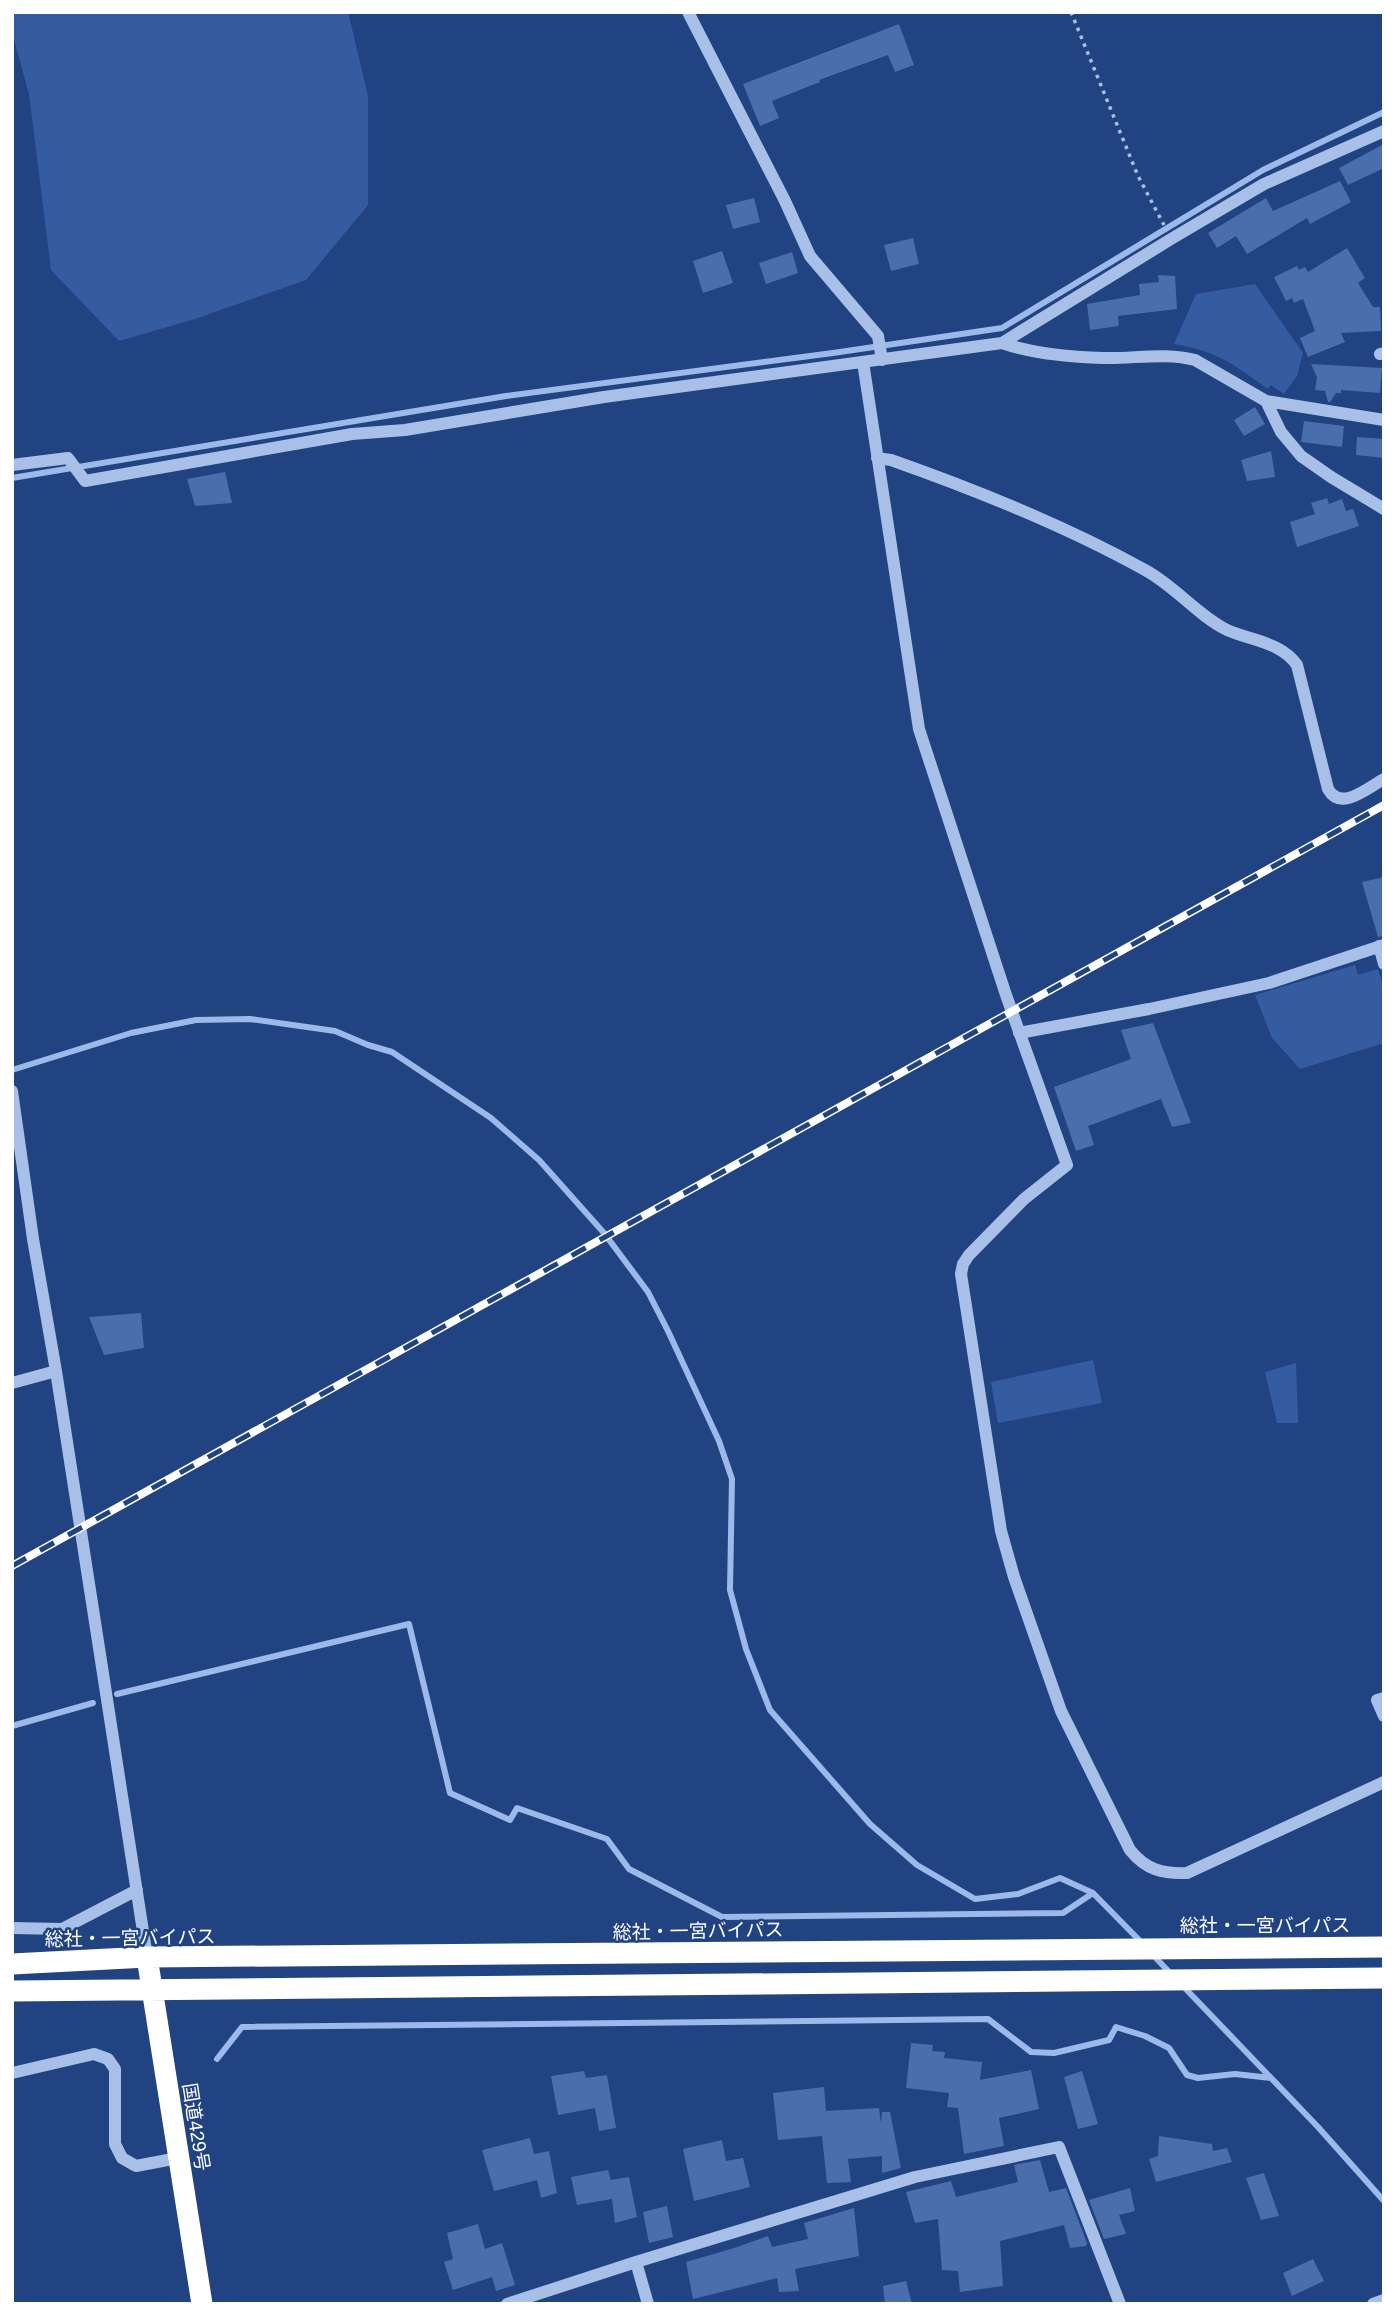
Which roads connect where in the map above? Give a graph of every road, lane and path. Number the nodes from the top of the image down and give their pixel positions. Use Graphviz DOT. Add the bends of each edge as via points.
graph roads {
  1 [pos="688,12"];
  2 [pos="1071,12"];
  3 [pos="1384,131"];
  4 [pos="1161,220"];
  5 [pos="1002,342"];
  6 [pos="881,356"];
  7 [pos="863,362"];
  8 [pos="1266,401"];
  9 [pos="1384,420"];
  10 [pos="877,458"];
  11 [pos="12,465"];
  12 [pos="1384,509"];
  13 [pos="1384,779"];
  14 [pos="1381,946"];
  15 [pos="1384,964"];
  16 [pos="1019,1033"];
  17 [pos="13,1096"];
  18 [pos="56,1371"];
  19 [pos="12,1383"];
  20 [pos="1384,1698"];
  21 [pos="1384,1716"];
  22 [pos="1384,1783"];
  23 [pos="137,1889"];
  24 [pos="12,1928"];
  25 [pos="1384,1947"];
  26 [pos="147,1957"];
  27 [pos="12,1964"];
  28 [pos="1384,1978"];
  29 [pos="12,1992"];
  30 [pos="152,1992"];
  31 [pos="12,2073"];
  32 [pos="178,2158"];
  33 [pos="636,2262"];
  34 [pos="1384,2300"];
  35 [pos="202,2304"];
  36 [pos="508,2304"];
  37 [pos="648,2304"];
  38 [pos="1120,2304"];
  39 [pos="1373,2304"];
  1 -- 6 [label="street" via="810,256 878,336"];
  2 -- 4 [label="path" via="1138,176"];
  3 -- 5 [label="street" via="1264,184"];
  5 -- 6 [label="street"];
  5 -- 8 [label="street" via="1019,349 1102,358 1184,357"];
  6 -- 7 [label="street"];
  7 -- 10 [label="street"];
  7 -- 11 [label="street" via="352,434 85,481 68,458"];
  8 -- 9 [label="street"];
  8 -- 12 [label="street" via="1281,432 1301,456"];
  10 -- 13 [label="street" via="1024,510 1149,572 1226,629 1278,647 1297,665 1333,797 1348,799"];
  10 -- 16 [label="street" via="919,729"];
  14 -- 15 [label="street"];
  14 -- 16 [label="street" via="1269,983"];
  16 -- 22 [label="street" via="1067,1165 1024,1199 969,1255 961,1275 1001,1531 1061,1711 1105,1803 1138,1860 1153,1870 1187,1873"];
  17 -- 18 [label="street"];
  18 -- 19 [label="street"];
  18 -- 23 [label="street"];
  20 -- 21 [label="street" via="1377,1700"];
  23 -- 24 [label="street" via="62,1929"];
  23 -- 26 [label="street"];
  25 -- 26 [label="highway, 総社・一宮バイパス"];
  26 -- 27 [label="highway, 総社・一宮バイパス"];
  26 -- 30 [label="highway, 国道429号"];
  28 -- 30 [label="highway"];
  29 -- 30 [label="highway"];
  30 -- 32 [label="highway, 国道429号"];
  31 -- 32 [label="street" via="94,2054 108,2059 115,2068 115,2144 122,2158 136,2166"];
  32 -- 35 [label="highway, 国道429号"];
  33 -- 36 [label="street"];
  33 -- 37 [label="street"];
  33 -- 38 [label="street" via="915,2178 1059,2147"];
  34 -- 39 [label="street"];
}
